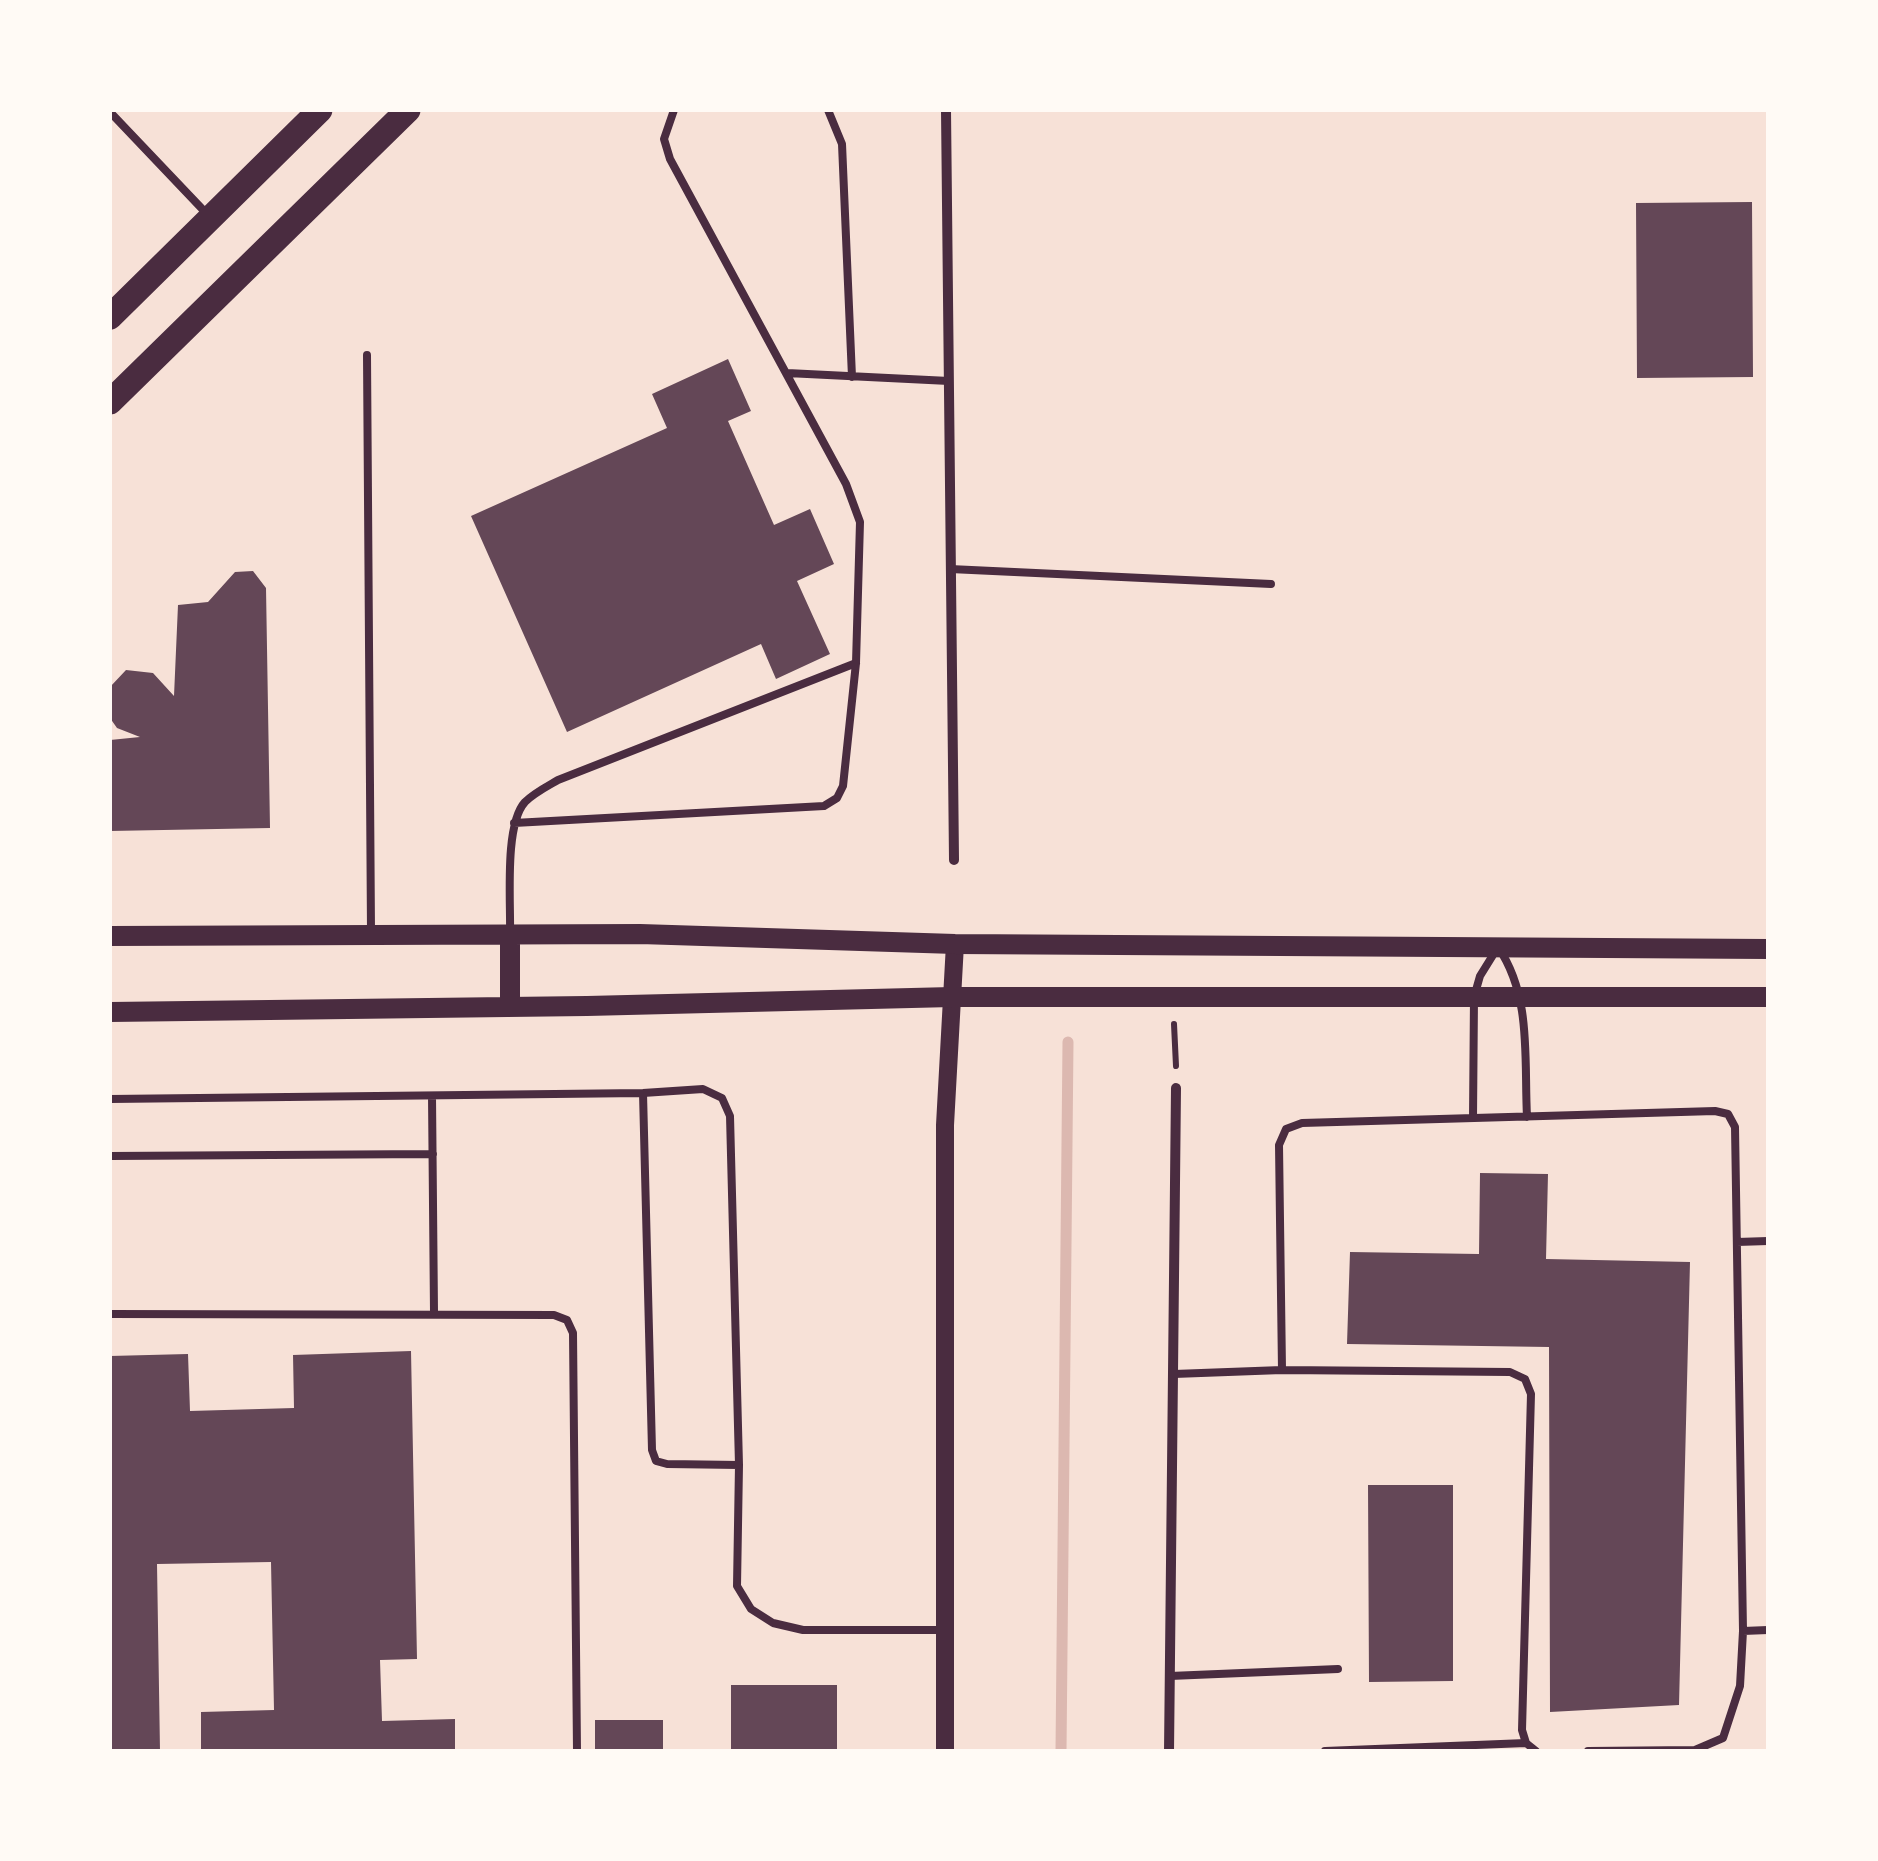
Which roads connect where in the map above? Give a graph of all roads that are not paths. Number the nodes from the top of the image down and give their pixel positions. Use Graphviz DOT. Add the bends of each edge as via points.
graph roads {
  1 [pos="320,110"];
  2 [pos="408,110"];
  3 [pos="674,110"];
  4 [pos="828,110"];
  5 [pos="946,110"];
  6 [pos="110,112"];
  7 [pos="210,218"];
  8 [pos="110,316"];
  9 [pos="192,323"];
  10 [pos="367,355"];
  11 [pos="786,373"];
  12 [pos="852,377"];
  13 [pos="949,382"];
  14 [pos="110,402"];
  15 [pos="110,418"];
  16 [pos="950,569"];
  17 [pos="1271,584"];
  18 [pos="856,663"];
  19 [pos="514,823"];
  20 [pos="954,860"];
  21 [pos="510,934"];
  22 [pos="371,935"];
  23 [pos="110,936"];
  24 [pos="955,944"];
  25 [pos="1498,947"];
  26 [pos="1768,949"];
  27 [pos="952,997"];
  28 [pos="1474,997"];
  29 [pos="1522,997"];
  30 [pos="1768,997"];
  31 [pos="510,1007"];
  32 [pos="110,1012"];
  33 [pos="1176,1088"];
  34 [pos="643,1094"];
  35 [pos="432,1096"];
  36 [pos="110,1099"];
  37 [pos="1526,1116"];
  38 [pos="1473,1118"];
  39 [pos="433,1154"];
  40 [pos="110,1156"];
  41 [pos="1768,1241"];
  42 [pos="1737,1242"];
  43 [pos="434,1312"];
  44 [pos="110,1314"];
  45 [pos="1282,1370"];
  46 [pos="1174,1374"];
  47 [pos="739,1465"];
  48 [pos="945,1630"];
  49 [pos="1743,1630"];
  50 [pos="1768,1630"];
  51 [pos="1338,1669"];
  52 [pos="1170,1676"];
  53 [pos="1723,1738"];
  54 [pos="1526,1743"];
  55 [pos="577,1751"];
  56 [pos="945,1751"];
  57 [pos="1169,1751"];
  58 [pos="1325,1751"];
  59 [pos="1536,1751"];
  60 [pos="1588,1751"];
  61 [pos="1723,1751"];
  1 -- 7 [label="main road"];
  2 -- 9 [label="main road"];
  3 -- 11 [label="lane" via="664,139 670,159"];
  4 -- 12 [label="lane" via="842,144"];
  5 -- 13 [label="street"];
  6 -- 7 [label="lane"];
  7 -- 8 [label="main road"];
  9 -- 14 [label="main road"];
  9 -- 15 [label="main road"];
  10 -- 22 [label="lane"];
  11 -- 12 [label="lane"];
  11 -- 18 [label="lane" via="860,522"];
  12 -- 13 [label="lane"];
  13 -- 16 [label="street"];
  16 -- 17 [label="lane"];
  16 -- 20 [label="street"];
  18 -- 19 [label="lane" via="558,780 522,804"];
  18 -- 19 [label="lane" via="843,786 824,806"];
  19 -- 21 [label="lane"];
  21 -- 22 [label="main road"];
  21 -- 24 [label="main road"];
  21 -- 31 [label="main road"];
  22 -- 23 [label="main road"];
  24 -- 25 [label="main road"];
  24 -- 27 [label="street"];
  25 -- 26 [label="main road"];
  25 -- 28 [label="lane"];
  25 -- 29 [label="lane"];
  27 -- 28 [label="main road"];
  27 -- 31 [label="main road"];
  27 -- 48 [label="street" via="945,1124"];
  28 -- 29 [label="main road"];
  28 -- 38 [label="lane"];
  29 -- 30 [label="main road"];
  29 -- 37 [label="lane"];
  31 -- 32 [label="main road"];
  33 -- 46 [label="street"];
  34 -- 35 [label="lane"];
  34 -- 47 [label="lane" via="703,1090 722,1098 730,1116"];
  34 -- 47 [label="lane" via="652,1450 666,1464"];
  35 -- 36 [label="lane"];
  35 -- 39 [label="lane"];
  37 -- 38 [label="lane"];
  37 -- 42 [label="lane" via="1728,1114 1735,1127"];
  38 -- 45 [label="lane" via="1302,1122 1286,1129 1279,1145"];
  39 -- 40 [label="lane"];
  39 -- 43 [label="lane"];
  41 -- 42 [label="lane"];
  42 -- 49 [label="lane"];
  43 -- 44 [label="lane"];
  43 -- 55 [label="lane" via="568,1320"];
  45 -- 46 [label="lane"];
  45 -- 54 [label="lane" via="1510,1372 1525,1379 1531,1394"];
  46 -- 52 [label="street"];
  47 -- 48 [label="lane" via="737,1586 752,1609 773,1624 803,1630"];
  48 -- 56 [label="street"];
  49 -- 50 [label="lane"];
  49 -- 53 [label="lane" via="1740,1686"];
  51 -- 52 [label="lane"];
  52 -- 57 [label="street"];
  53 -- 60 [label="lane" via="1695,1750"];
  53 -- 61 [label="lane"];
  54 -- 58 [label="lane"];
  54 -- 59 [label="lane"];
}
